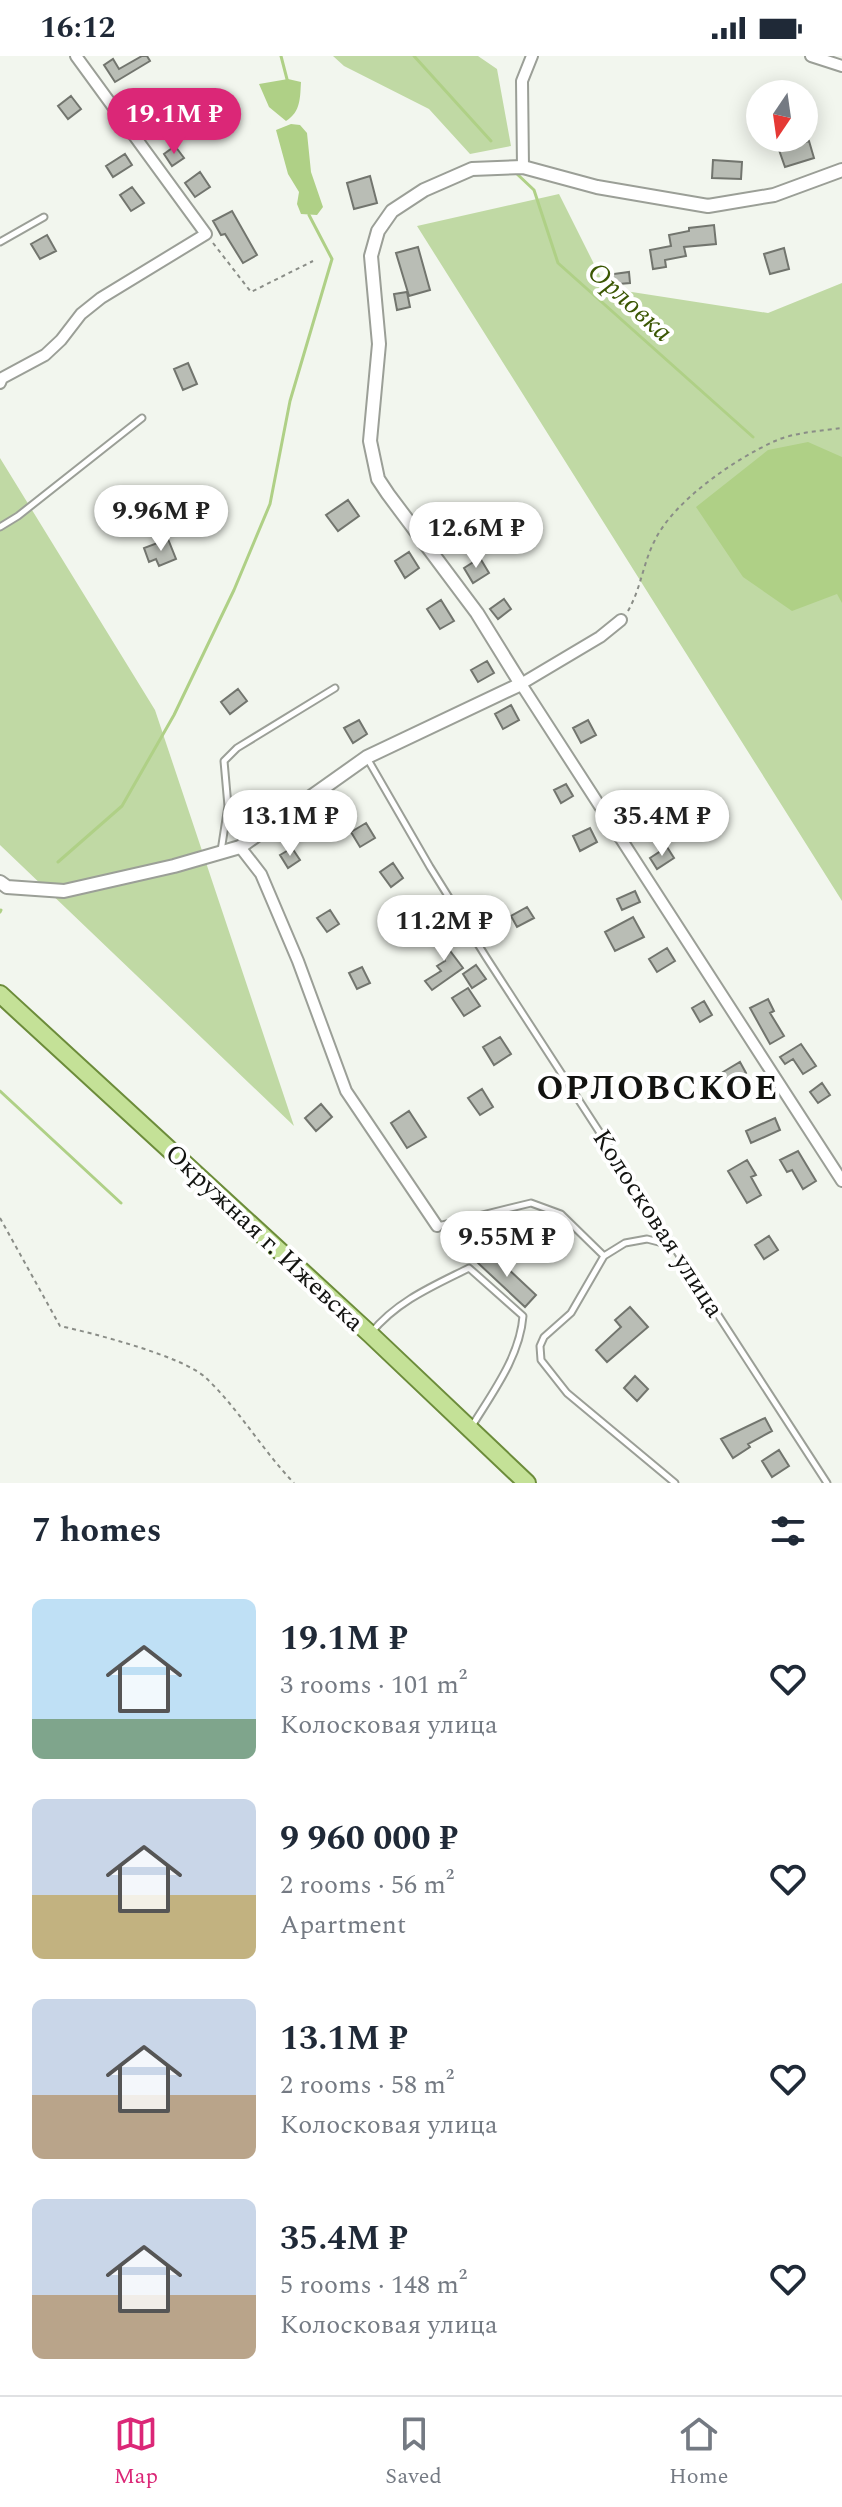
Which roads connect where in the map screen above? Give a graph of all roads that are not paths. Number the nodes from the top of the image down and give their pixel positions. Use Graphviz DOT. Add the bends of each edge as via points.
graph roads {
  1 [pos="76,56"];
  2 [pos="532,56"];
  3 [pos="811,56"];
  4 [pos="842,66"];
  5 [pos="523,167"];
  6 [pos="842,170"];
  7 [pos="44,217"];
  8 [pos="0,242"];
  9 [pos="1,380"];
  10 [pos="142,418"];
  11 [pos="0,527"];
  12 [pos="621,620"];
  13 [pos="521,684"];
  14 [pos="335,688"];
  15 [pos="367,757"];
  16 [pos="240,847"];
  17 [pos="221,852"];
  18 [pos="0,882"];
  19 [pos="0,994"];
  20 [pos="842,1181"];
  21 [pos="437,1226"];
  22 [pos="675,1246"];
  23 [pos="604,1256"];
  24 [pos="370,1334"];
  25 [pos="470,1430"];
  26 [pos="527,1483"];
  27 [pos="675,1483"];
  28 [pos="827,1483"];
  1 -- 9 [label="street" via="206,234 101,298 45,355"];
  2 -- 5 [label="street" via="522,81"];
  3 -- 4 [label="street"];
  5 -- 6 [label="street" via="597,187 708,206 774,195"];
  5 -- 13 [label="street" via="472,169 424,190 383,221 371,256 379,344 370,441 378,479 477,613"];
  7 -- 8 [label="lane"];
  10 -- 11 [label="lane"];
  12 -- 13 [label="street"];
  13 -- 15 [label="street"];
  13 -- 20 [label="street"];
  14 -- 17 [label="lane" via="224,761 228,806"];
  15 -- 16 [label="street"];
  15 -- 22 [label="lane, Колосковая улица" via="478,944"];
  16 -- 17 [label="street"];
  16 -- 21 [label="street" via="261,874 346,1091"];
  17 -- 18 [label="street" via="64,891"];
  19 -- 24 [label="main road, Окружная г. Ижевска"];
  21 -- 23 [label="lane" via="531,1203 561,1214"];
  22 -- 23 [label="lane" via="647,1239 625,1243"];
  22 -- 28 [label="lane, Колосковая улица"];
  23 -- 27 [label="lane" via="571,1313 544,1337 541,1360 567,1393"];
  24 -- 25 [label="main road, Окружная г. Ижевска"];
  24 -- 25 [label="lane" via="410,1297 469,1268 523,1316 502,1378"];
  25 -- 26 [label="main road, Окружная г. Ижевска"];
}
